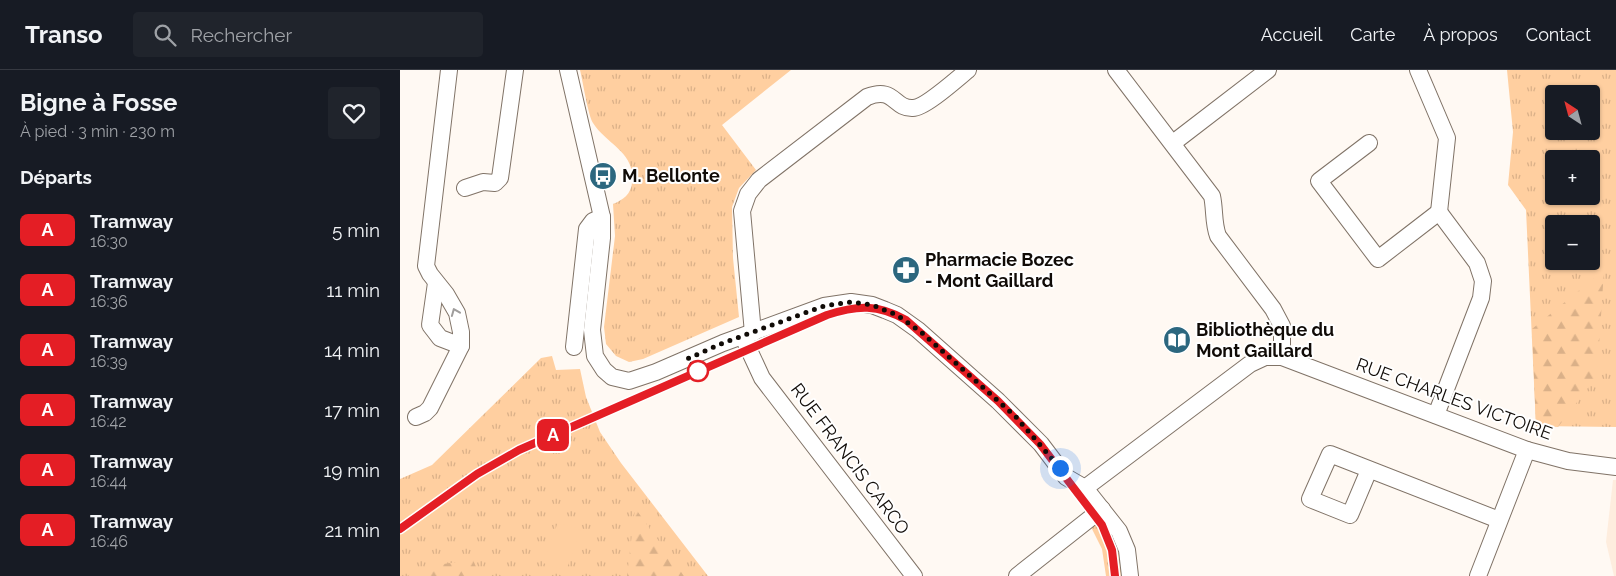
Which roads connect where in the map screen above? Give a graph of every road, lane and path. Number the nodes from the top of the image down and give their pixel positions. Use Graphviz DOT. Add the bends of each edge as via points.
graph roads {
  1 [pos="449,70"];
  2 [pos="515,70"];
  3 [pos="568,70"];
  4 [pos="968,70"];
  5 [pos="1116,70"];
  6 [pos="1268,70"];
  7 [pos="1418,70"];
  8 [pos="1173,143"];
  9 [pos="1369,143"];
  10 [pos="465,188"];
  11 [pos="1439,212"];
  12 [pos="602,217"];
  13 [pos="436,283"];
  14 [pos="748,335"];
  15 [pos="461,346"];
  16 [pos="574,347"];
  17 [pos="1282,357"];
  18 [pos="1436,415"];
  19 [pos="416,417"];
  20 [pos="1527,450"];
  21 [pos="1616,467"];
  22 [pos="1369,470"];
  23 [pos="1085,488"];
  24 [pos="1102,509"];
  25 [pos="1499,520"];
  26 [pos="914,576"];
  27 [pos="1017,576"];
  28 [pos="1130,576"];
  29 [pos="1478,576"];
  1 -- 13 [label="street" via="426,266"];
  2 -- 10 [label="street" via="500,178 495,183 483,182"];
  3 -- 12 [label="street"];
  4 -- 14 [label="street, RUE FRANCIS CARCO" via="924,105 914,108 903,106 886,94 876,93 867,97 759,180 748,194 742,212"];
  5 -- 8 [label="street"];
  6 -- 8 [label="street"];
  7 -- 11 [label="street" via="1447,138"];
  8 -- 17 [label="street" via="1212,196 1218,236 1273,308 1282,326"];
  9 -- 11 [label="street" via="1319,181 1378,259"];
  11 -- 18 [label="street" via="1476,263 1483,281 1482,298"];
  12 -- 14 [label="street" via="592,330 595,356 612,377 629,381"];
  12 -- 16 [label="street" via="587,229"];
  15 -- 13 [label="street, one-way" via="456,313"];
  13 -- 15 [label="street" via="430,325 440,338"];
  14 -- 23 [label="street" via="824,306 851,302 872,305 897,315 921,332 998,401 1040,444 1066,477"];
  14 -- 26 [label="street, RUE FRANCIS CARCO" via="755,364 768,385"];
  15 -- 19 [label="street" via="430,408"];
  17 -- 18 [label="street, RUE CHARLES VICTOIRE"];
  17 -- 23 [label="street, RUE CHARLES VICTOIRE" via="1265,357 1250,364"];
  18 -- 20 [label="street, RUE CHARLES VICTOIRE"];
  20 -- 21 [label="street, RUE CHARLES VICTOIRE" via="1568,461"];
  20 -- 25 [label="street"];
  22 -- 25 [label="street"];
  23 -- 24 [label="street"];
  24 -- 27 [label="street"];
  24 -- 28 [label="street" via="1119,531 1127,550"];
  25 -- 29 [label="street"];
}
